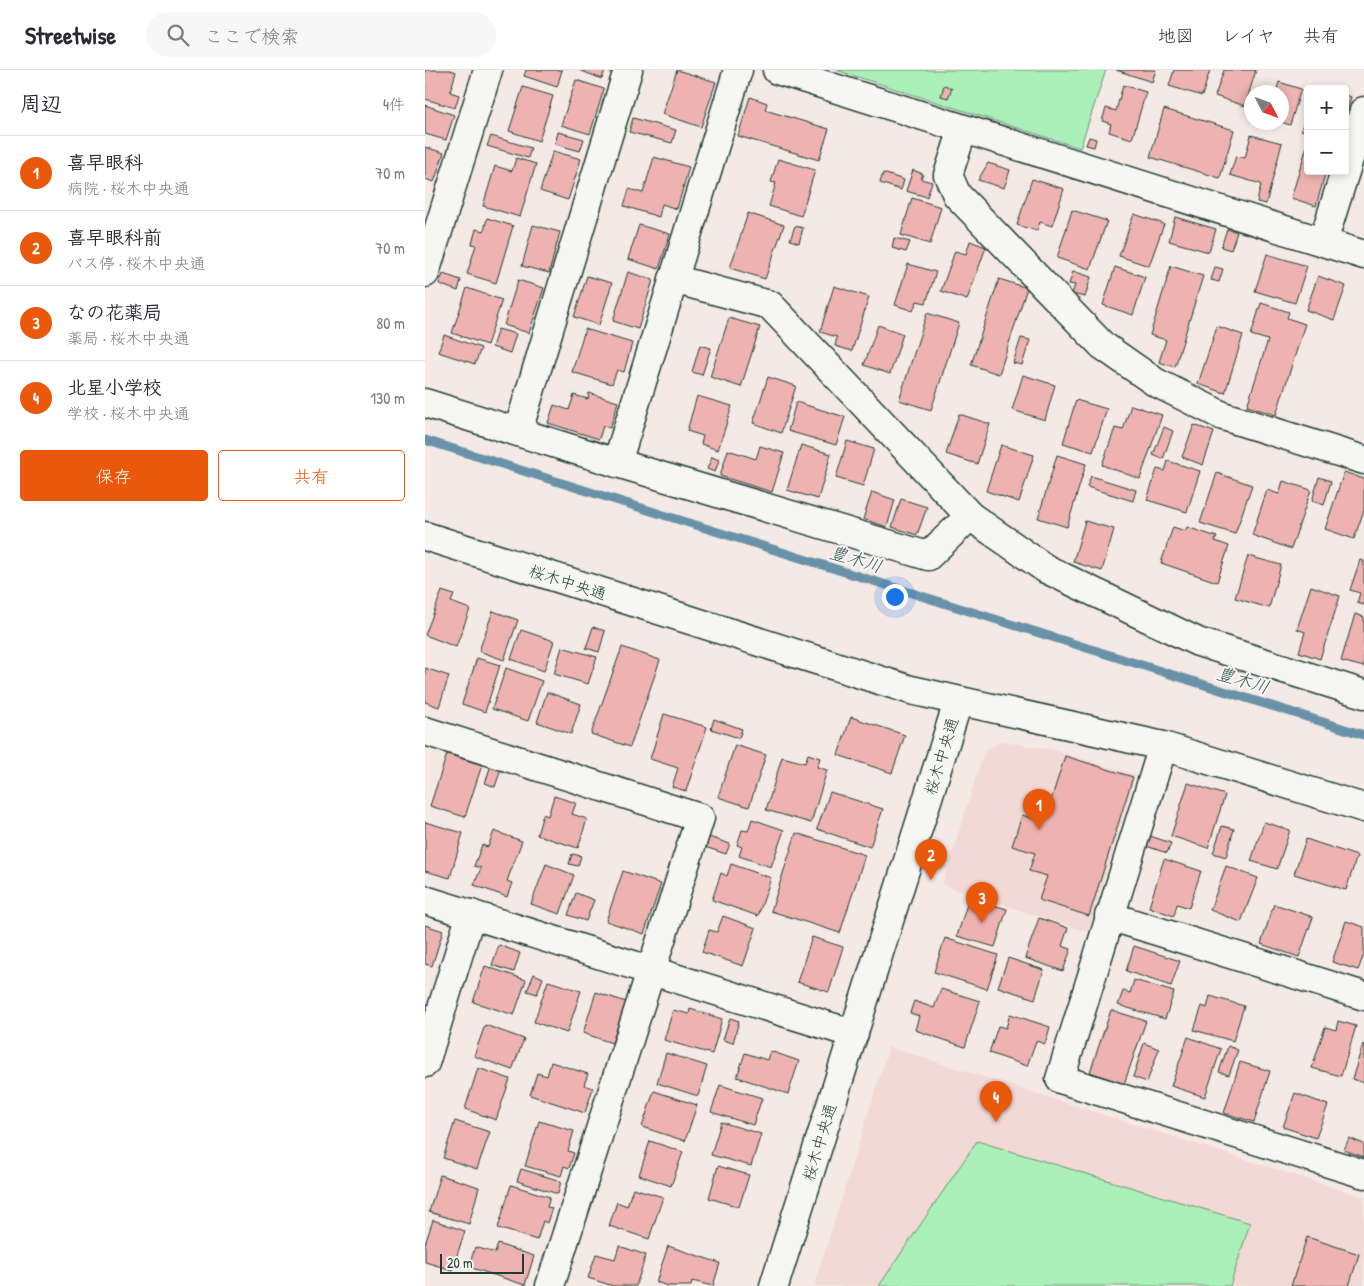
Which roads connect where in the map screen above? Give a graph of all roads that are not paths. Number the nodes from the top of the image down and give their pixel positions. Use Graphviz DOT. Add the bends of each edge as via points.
graph roads {
  1 [pos="488,70"];
  2 [pos="628,70"];
  3 [pos="738,70"];
  4 [pos="777,70"];
  5 [pos="1364,111"];
  6 [pos="963,129"];
  7 [pos="1323,242"];
  8 [pos="1364,255"];
  9 [pos="425,272"];
  10 [pos="673,279"];
  11 [pos="425,402"];
  12 [pos="518,431"];
  13 [pos="1364,460"];
  14 [pos="617,463"];
  15 [pos="970,516"];
  16 [pos="425,536"];
  17 [pos="1364,694"];
  18 [pos="958,702"];
  19 [pos="425,731"];
  20 [pos="1163,746"];
  21 [pos="1364,808"];
  22 [pos="425,900"];
  23 [pos="471,914"];
  24 [pos="1109,916"];
  25 [pos="649,970"];
  26 [pos="1364,996"];
  27 [pos="854,1034"];
  28 [pos="425,1062"];
  29 [pos="1364,1174"];
  30 [pos="550,1286"];
  31 [pos="774,1286"];
  1 -- 9 [label="street"];
  2 -- 12 [label="street"];
  3 -- 10 [label="street"];
  4 -- 6 [label="street"];
  5 -- 7 [label="street"];
  6 -- 7 [label="street"];
  6 -- 13 [label="street" via="948,175 957,195 1102,345 1155,382 1223,416"];
  7 -- 8 [label="street"];
  10 -- 14 [label="street"];
  10 -- 15 [label="street" via="769,305"];
  11 -- 12 [label="street"];
  12 -- 14 [label="street"];
  14 -- 15 [label="street" via="928,556"];
  15 -- 17 [label="street" via="1046,569 1197,642"];
  16 -- 18 [label="street, 桜木中央通" via="901,687"];
  18 -- 20 [label="street"];
  18 -- 27 [label="street, 桜木中央通"];
  19 -- 25 [label="street" via="699,818"];
  20 -- 21 [label="street"];
  20 -- 24 [label="street"];
  22 -- 23 [label="street"];
  23 -- 25 [label="street"];
  23 -- 28 [label="street"];
  24 -- 26 [label="street"];
  24 -- 29 [label="street" via="1060,1079"];
  25 -- 27 [label="street"];
  25 -- 30 [label="street"];
  27 -- 31 [label="street, 桜木中央通"];
}
